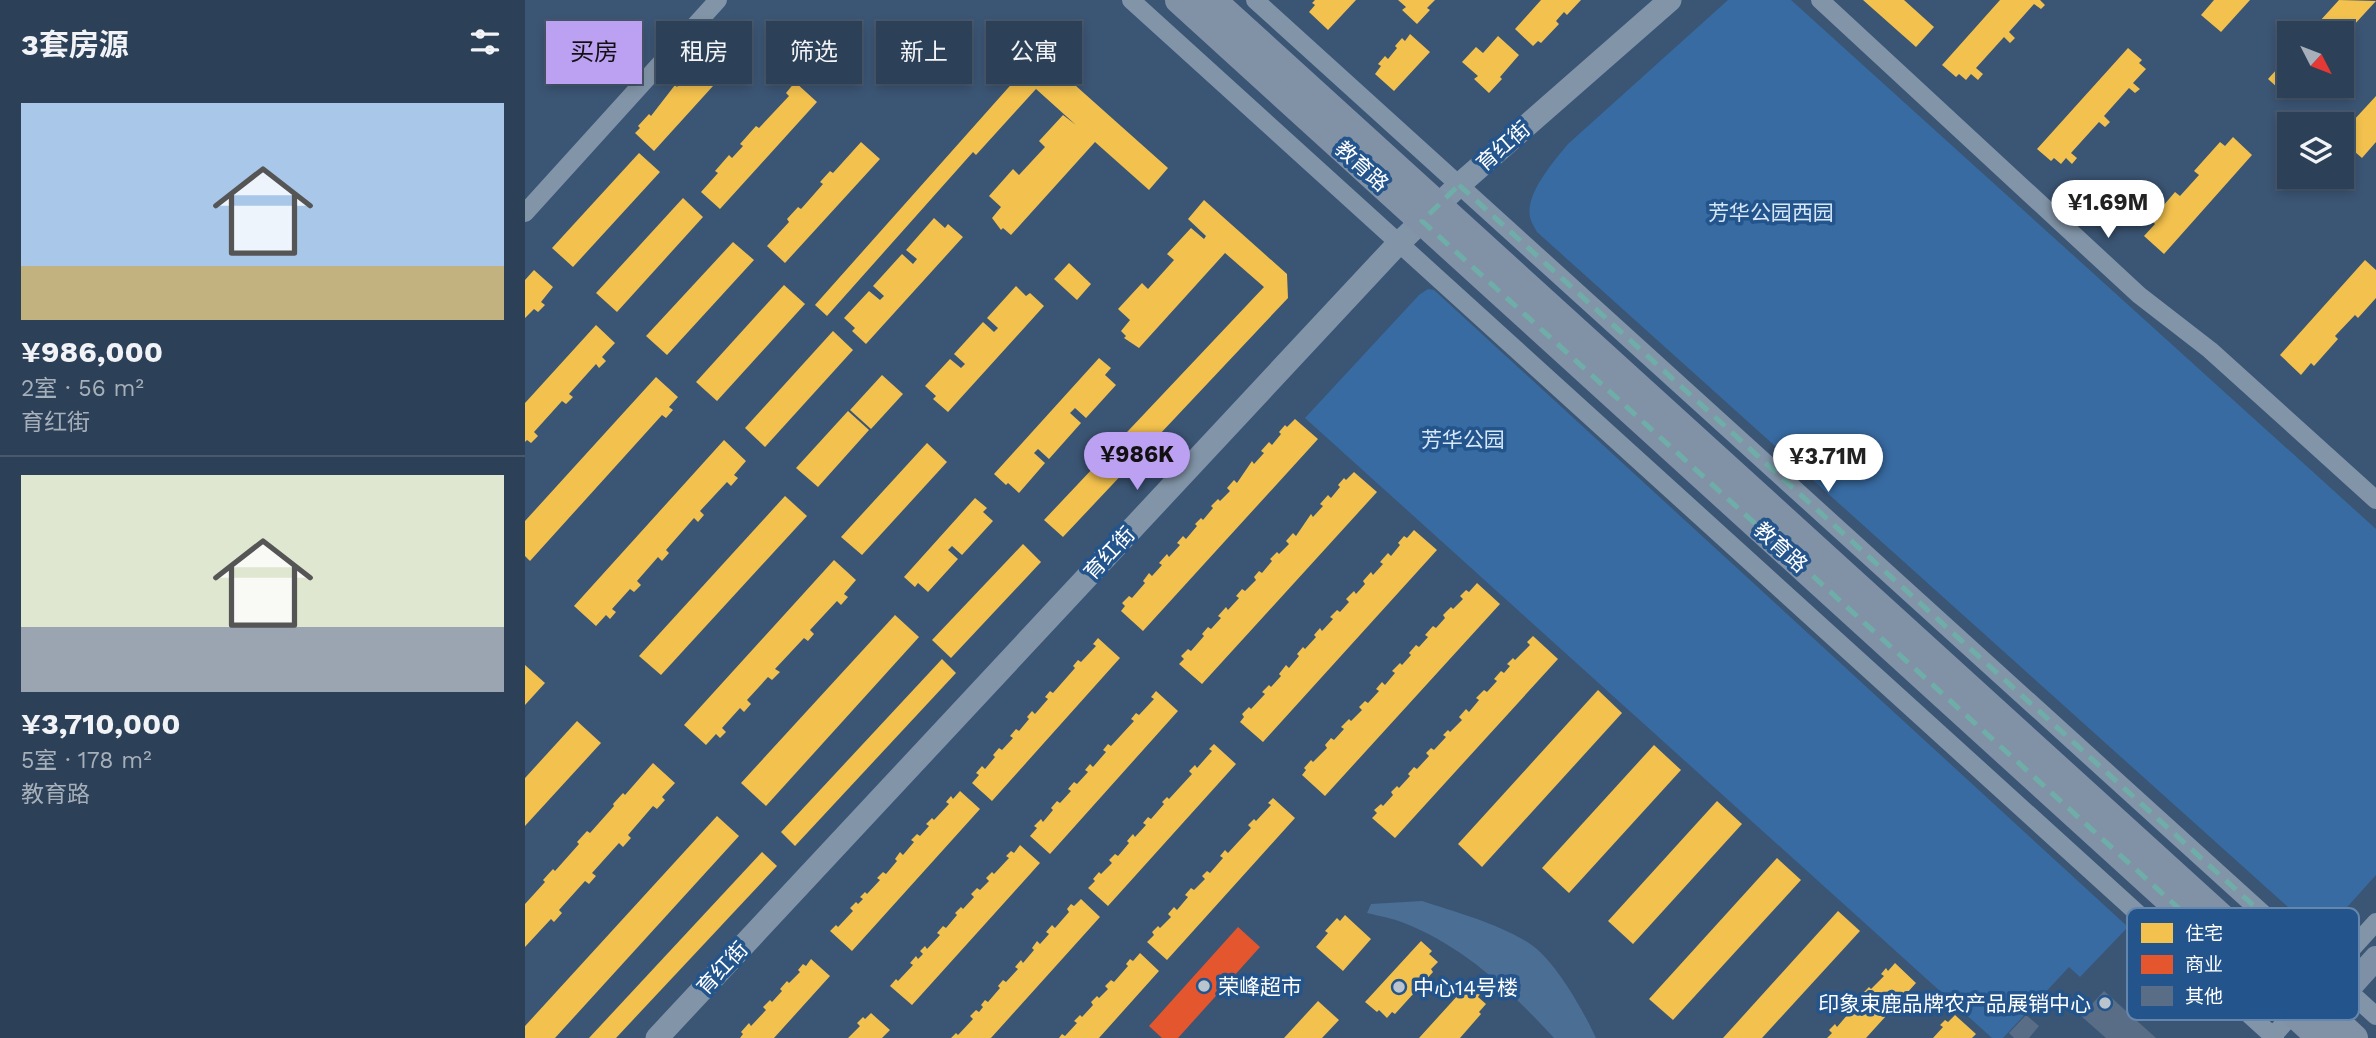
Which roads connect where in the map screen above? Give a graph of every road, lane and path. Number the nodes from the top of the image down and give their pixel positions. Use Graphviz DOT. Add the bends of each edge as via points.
graph roads {
  1 [pos="718,0"];
  2 [pos="1131,0"];
  3 [pos="1179,0"];
  4 [pos="1255,0"];
  5 [pos="1670,0"];
  6 [pos="1820,0"];
  7 [pos="1224,4"];
  8 [pos="1459,185"];
  9 [pos="525,213"];
  10 [pos="1430,213"];
  11 [pos="1399,244"];
  12 [pos="2376,500"];
  13 [pos="2131,908"];
  14 [pos="2194,908"];
  15 [pos="2263,908"];
  16 [pos="2376,922"];
  17 [pos="2376,958"];
  18 [pos="2359,989"];
  19 [pos="2359,991"];
  20 [pos="2254,1020"];
  21 [pos="2376,1022"];
  22 [pos="2325,1027"];
  23 [pos="2273,1037"];
  24 [pos="657,1038"];
  1 -- 9 [label="street"];
  2 -- 11 [label="street"];
  3 -- 10 [label="main road, 教育路"];
  4 -- 8 [label="street"];
  5 -- 8 [label="street, 育红街"];
  6 -- 12 [label="street" via="2139,295 2210,350"];
  7 -- 10 [label="main road, 教育路"];
  8 -- 10 [label="street, 育红街"];
  8 -- 15 [label="street"];
  10 -- 11 [label="street, 育红街"];
  10 -- 14 [label="main road, 教育路"];
  11 -- 13 [label="street"];
  11 -- 24 [label="street, 育红街"];
  16 -- 18 [label="street"];
  17 -- 19 [label="main road"];
  20 -- 23 [label="street"];
  21 -- 22 [label="street"];
  22 -- 23 [label="street"];
}
